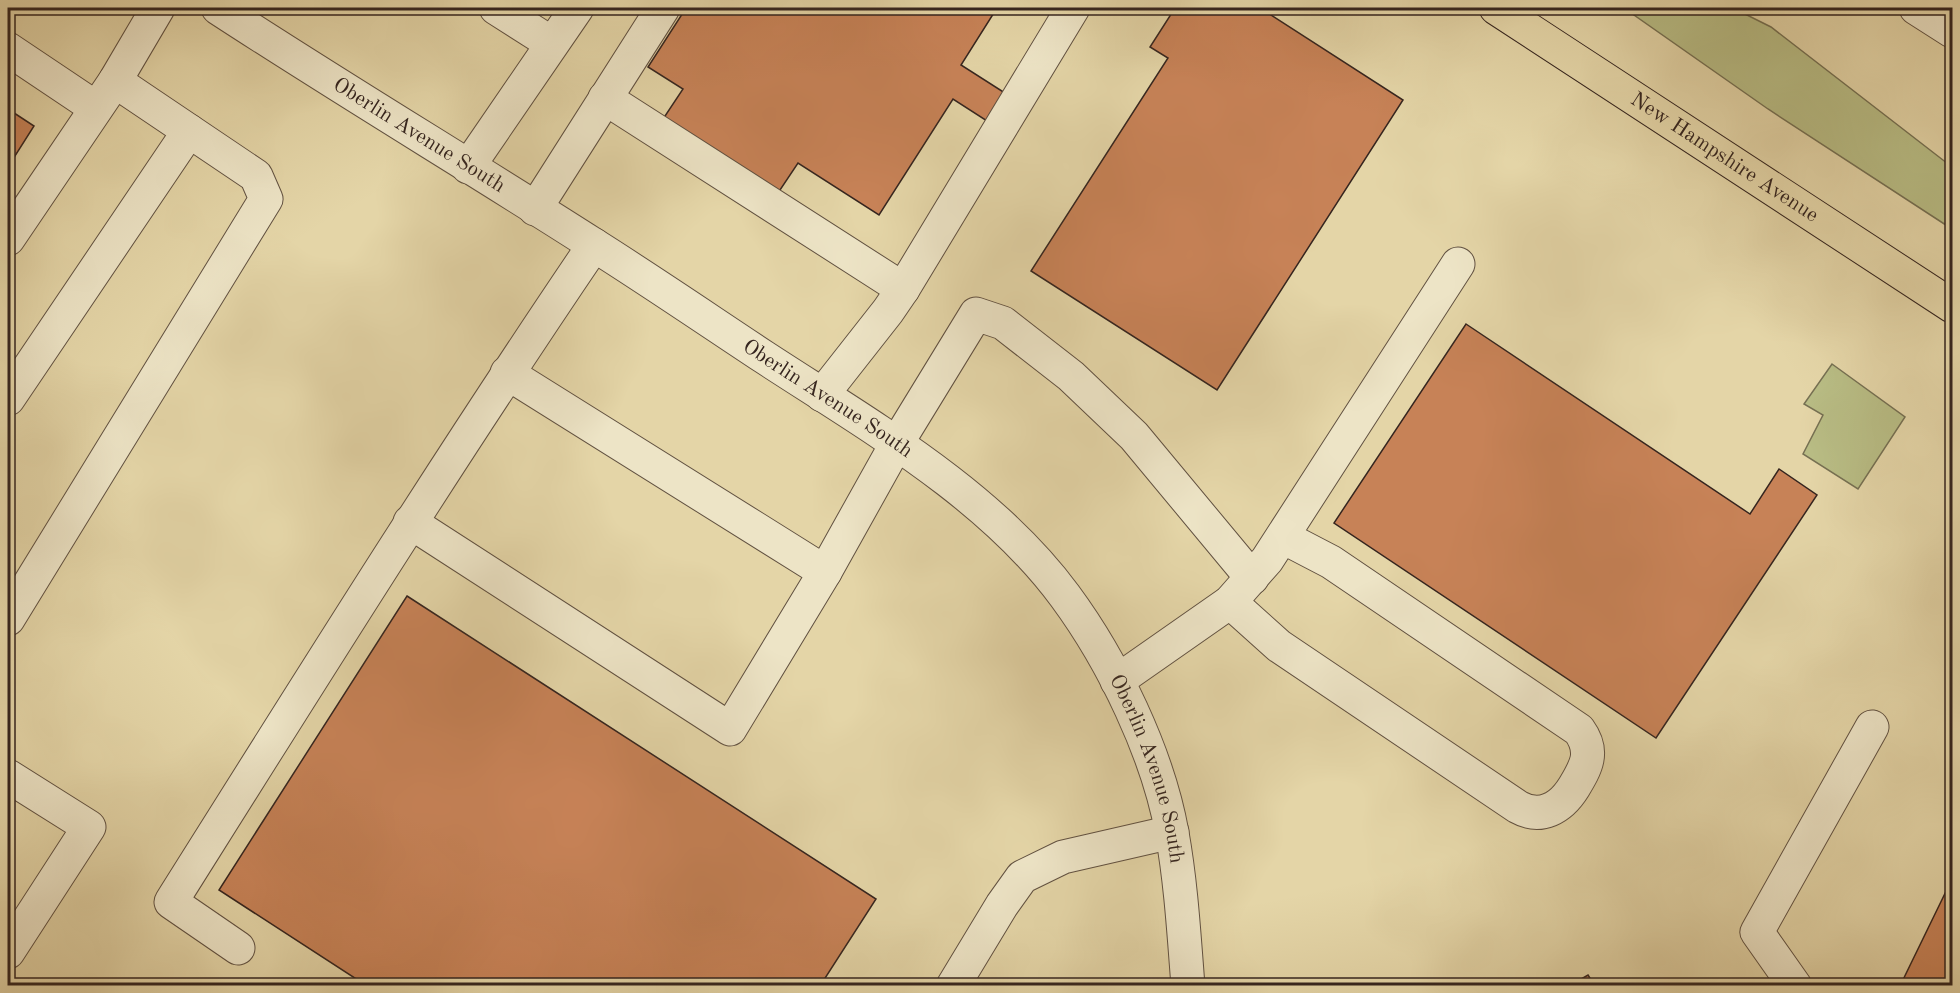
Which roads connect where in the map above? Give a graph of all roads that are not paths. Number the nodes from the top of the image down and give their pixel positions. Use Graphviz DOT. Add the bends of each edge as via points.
graph roads {
  1 [pos="158,8"];
  2 [pos="221,8"];
  3 [pos="496,8"];
  4 [pos="576,8"];
  5 [pos="663,8"];
  6 [pos="1073,8"];
  7 [pos="1496,8"];
  8 [pos="1916,8"];
  9 [pos="1953,31"];
  10 [pos="551,43"];
  11 [pos="8,48"];
  12 [pos="115,81"];
  13 [pos="605,98"];
  14 [pos="96,108"];
  15 [pos="189,131"];
  16 [pos="468,167"];
  17 [pos="535,208"];
  18 [pos="8,239"];
  19 [pos="594,245"];
  20 [pos="1458,264"];
  21 [pos="903,289"];
  22 [pos="1953,306"];
  23 [pos="507,373"];
  24 [pos="822,395"];
  25 [pos="8,399"];
  26 [pos="897,443"];
  27 [pos="410,522"];
  28 [pos="1283,537"];
  29 [pos="825,572"];
  30 [pos="1252,578"];
  31 [pos="1230,602"];
  32 [pos="8,619"];
  33 [pos="1116,681"];
  34 [pos="1872,727"];
  35 [pos="8,776"];
  36 [pos="1172,832"];
  37 [pos="238,948"];
  38 [pos="8,952"];
  39 [pos="953,986"];
  40 [pos="1188,986"];
  41 [pos="1795,986"];
  1 -- 12 [label="street"];
  2 -- 16 [label="street, Oberlin Avenue South"];
  3 -- 10 [label="street"];
  4 -- 10 [label="street"];
  5 -- 13 [label="street"];
  6 -- 21 [label="street"];
  7 -- 22 [label="main road, New Hampshire Avenue"];
  8 -- 9 [label="street"];
  10 -- 16 [label="street"];
  11 -- 14 [label="street"];
  12 -- 14 [label="street"];
  12 -- 15 [label="street"];
  13 -- 17 [label="street"];
  13 -- 21 [label="street"];
  14 -- 18 [label="street"];
  15 -- 25 [label="street"];
  15 -- 32 [label="street" via="256,176 266,199"];
  16 -- 17 [label="street, Oberlin Avenue South"];
  17 -- 19 [label="street, Oberlin Avenue South"];
  19 -- 23 [label="street"];
  19 -- 24 [label="street, Oberlin Avenue South"];
  20 -- 28 [label="street"];
  21 -- 24 [label="street"];
  23 -- 27 [label="street"];
  23 -- 29 [label="street"];
  24 -- 26 [label="street, Oberlin Avenue South"];
  26 -- 29 [label="street"];
  26 -- 30 [label="street" via="976,315 1003,323 1071,376 1134,436"];
  26 -- 33 [label="street, Oberlin Avenue South" via="977,505 1034,559 1091,635"];
  27 -- 29 [label="street" via="730,729"];
  27 -- 37 [label="street" via="171,902"];
  28 -- 30 [label="street"];
  28 -- 31 [label="street" via="1330,562 1579,730 1587,747 1587,763 1568,797 1543,812 1518,807 1279,646"];
  30 -- 31 [label="street"];
  31 -- 33 [label="street"];
  33 -- 36 [label="street, Oberlin Avenue South" via="1141,731"];
  34 -- 41 [label="street" via="1757,932"];
  35 -- 38 [label="street" via="89,827"];
  36 -- 39 [label="street" via="1063,857 1022,878"];
  36 -- 40 [label="street, Oberlin Avenue South"];
}
